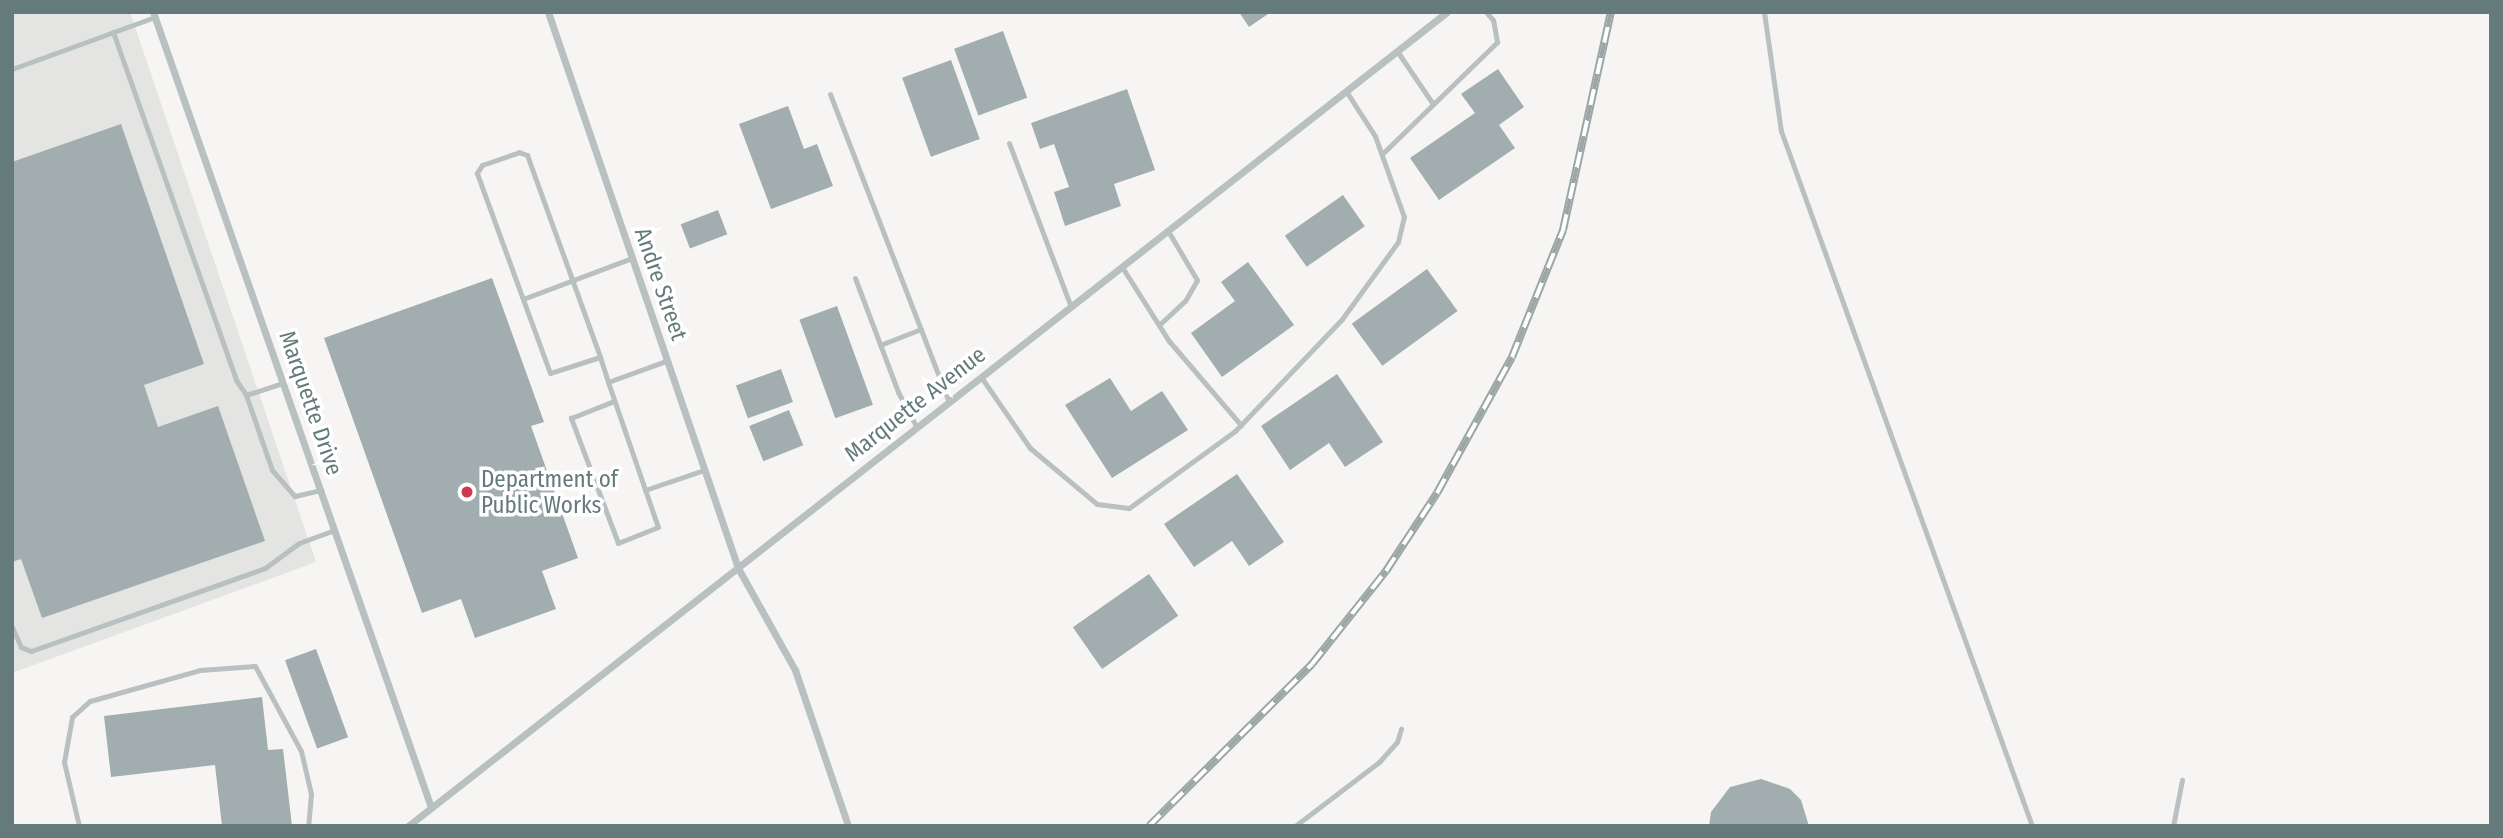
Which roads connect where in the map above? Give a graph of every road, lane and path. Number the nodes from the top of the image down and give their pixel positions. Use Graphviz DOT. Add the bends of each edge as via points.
graph roads {
  1 [pos="548,12"];
  2 [pos="1447,12"];
  3 [pos="1486,12"];
  4 [pos="1763,12"];
  5 [pos="154,15"];
  6 [pos="114,32"];
  7 [pos="1397,51"];
  8 [pos="12,69"];
  9 [pos="1346,91"];
  10 [pos="830,94"];
  11 [pos="1433,104"];
  12 [pos="1009,143"];
  13 [pos="1382,155"];
  14 [pos="1168,230"];
  15 [pos="632,258"];
  16 [pos="1122,267"];
  17 [pos="855,278"];
  18 [pos="572,281"];
  19 [pos="523,299"];
  20 [pos="1070,307"];
  21 [pos="1158,325"];
  22 [pos="921,329"];
  23 [pos="880,345"];
  24 [pos="600,357"];
  25 [pos="666,361"];
  26 [pos="981,377"];
  27 [pos="608,382"];
  28 [pos="283,383"];
  29 [pos="246,395"];
  30 [pos="614,401"];
  31 [pos="949,402"];
  32 [pos="1241,425"];
  33 [pos="917,427"];
  34 [pos="704,470"];
  35 [pos="321,490"];
  36 [pos="645,490"];
  37 [pos="335,530"];
  38 [pos="738,568"];
  39 [pos="12,627"];
  40 [pos="1401,729"];
  41 [pos="2182,780"];
  42 [pos="431,807"];
  43 [pos="79,826"];
  44 [pos="308,826"];
  45 [pos="408,826"];
  46 [pos="848,826"];
  47 [pos="1295,826"];
  48 [pos="2032,826"];
  49 [pos="2173,826"];
  1 -- 15 [label="street, Andre Street"];
  2 -- 7 [label="street, Marquette Avenue"];
  3 -- 11 [label="lane" via="1493,20 1497,42"];
  4 -- 48 [label="lane" via="1781,131"];
  5 -- 6 [label="lane"];
  5 -- 28 [label="street, Marquette Drive"];
  6 -- 8 [label="lane"];
  6 -- 29 [label="lane" via="236,380"];
  7 -- 9 [label="street, Marquette Avenue"];
  7 -- 11 [label="lane"];
  9 -- 13 [label="lane"];
  9 -- 14 [label="street, Marquette Avenue"];
  10 -- 22 [label="lane"];
  11 -- 13 [label="lane"];
  12 -- 20 [label="lane"];
  13 -- 32 [label="lane" via="1404,217 1398,242 1342,320"];
  14 -- 16 [label="street, Marquette Avenue"];
  14 -- 21 [label="lane" via="1197,280 1185,301"];
  15 -- 18 [label="lane"];
  15 -- 25 [label="street, Andre Street"];
  16 -- 20 [label="street, Marquette Avenue"];
  16 -- 21 [label="lane"];
  17 -- 23 [label="lane"];
  18 -- 19 [label="lane"];
  18 -- 19 [label="lane" via="527,155 519,152 482,165 477,173"];
  18 -- 24 [label="lane"];
  19 -- 24 [label="lane" via="550,373"];
  20 -- 26 [label="street, Marquette Avenue"];
  21 -- 32 [label="lane"];
  22 -- 23 [label="lane"];
  22 -- 31 [label="lane"];
  23 -- 33 [label="lane"];
  24 -- 27 [label="lane"];
  25 -- 27 [label="lane"];
  25 -- 34 [label="street, Andre Street"];
  26 -- 31 [label="street, Marquette Avenue"];
  26 -- 32 [label="lane" via="1031,448 1097,504 1129,508"];
  27 -- 30 [label="lane"];
  28 -- 29 [label="lane"];
  28 -- 35 [label="street, Marquette Drive"];
  29 -- 35 [label="lane" via="272,470 295,496"];
  30 -- 36 [label="lane"];
  30 -- 36 [label="lane" via="571,418 618,543 658,527"];
  31 -- 33 [label="street, Marquette Avenue"];
  33 -- 38 [label="street, Marquette Avenue"];
  34 -- 36 [label="lane"];
  34 -- 38 [label="street, Andre Street"];
  35 -- 37 [label="street, Marquette Drive"];
  37 -- 39 [label="lane" via="299,543 265,568 32,651 21,647"];
  37 -- 42 [label="street, Marquette Drive"];
  38 -- 42 [label="street, Marquette Avenue"];
  38 -- 46 [label="street, Andre Street" via="795,670"];
  40 -- 47 [label="lane" via="1379,762"];
  41 -- 49 [label="lane"];
  42 -- 45 [label="street, Marquette Avenue"];
  43 -- 44 [label="lane" via="64,762 72,717 90,701 200,670 255,666 301,751 310,793"];
}
